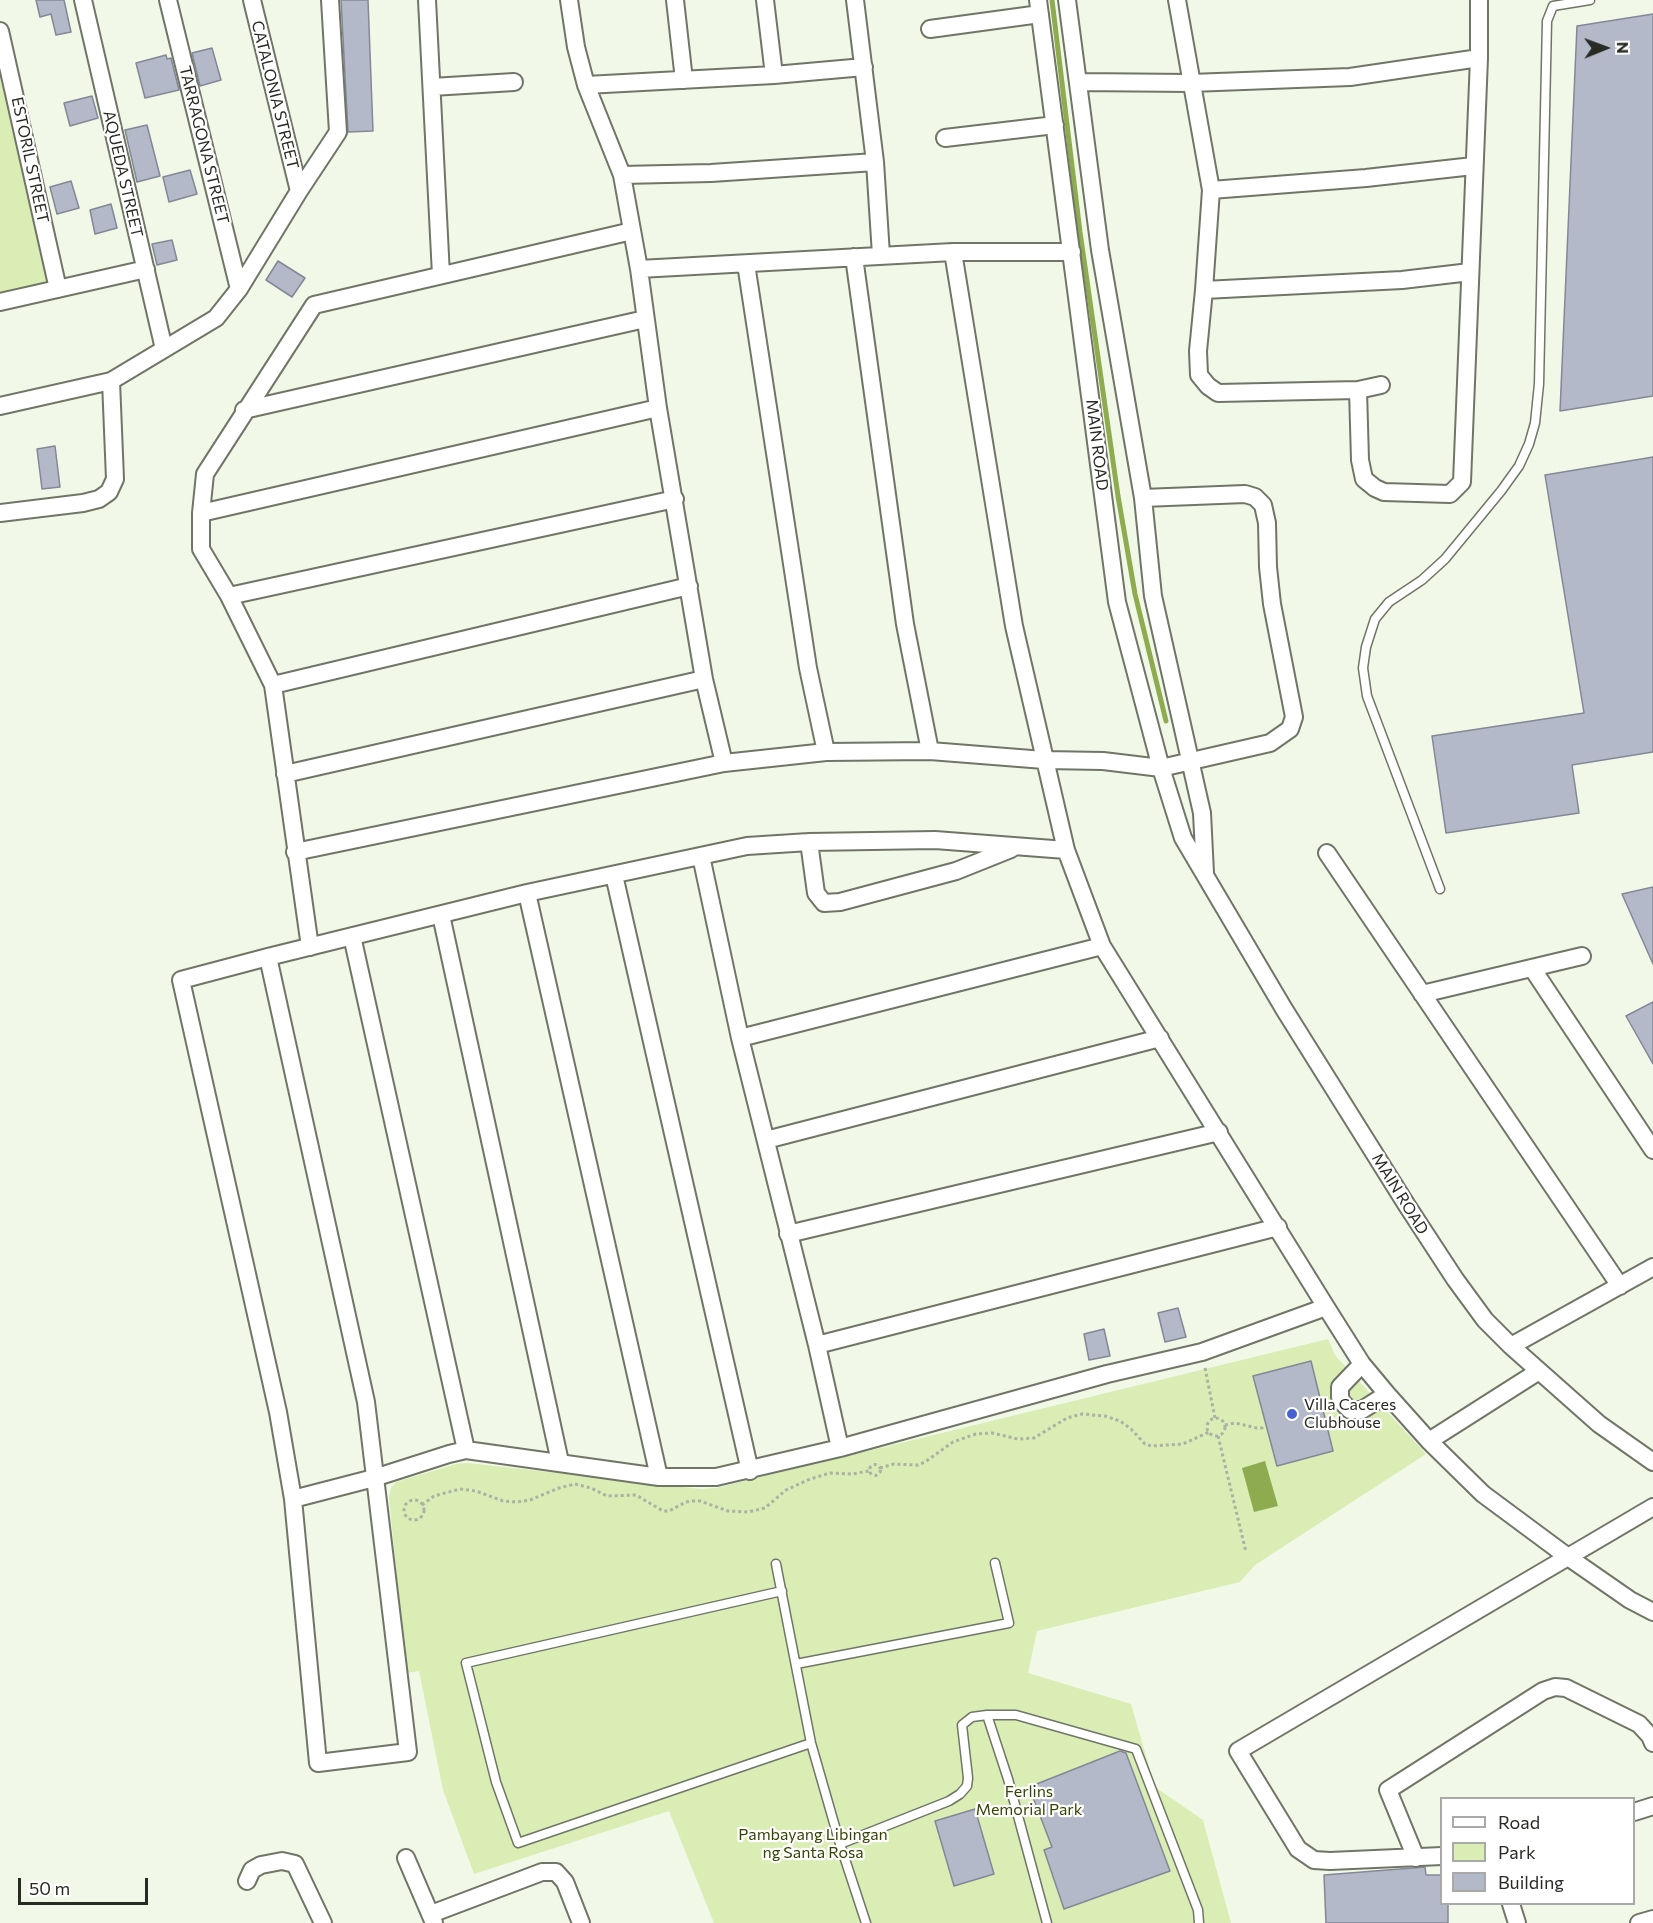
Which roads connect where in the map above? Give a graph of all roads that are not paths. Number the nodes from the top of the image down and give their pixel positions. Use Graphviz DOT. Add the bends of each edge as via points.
graph roads {
  1 [pos="82,0"];
  2 [pos="168,0"];
  3 [pos="252,0"];
  4 [pos="330,0"];
  5 [pos="427,0"];
  6 [pos="569,0"];
  7 [pos="675,0"];
  8 [pos="765,0"];
  9 [pos="855,0"];
  10 [pos="1067,0"];
  11 [pos="1178,0"];
  12 [pos="1479,0"];
  13 [pos="1590,0"];
  14 [pos="1039,7"];
  15 [pos="930,29"];
  16 [pos="0,31"];
  17 [pos="1479,58"];
  18 [pos="864,67"];
  19 [pos="774,75"];
  20 [pos="684,80"];
  21 [pos="514,82"];
  22 [pos="1078,82"];
  23 [pos="1191,83"];
  24 [pos="586,84"];
  25 [pos="432,87"];
  26 [pos="1055,124"];
  27 [pos="945,138"];
  28 [pos="875,162"];
  29 [pos="1473,166"];
  30 [pos="622,175"];
  31 [pos="1211,190"];
  32 [pos="299,191"];
  33 [pos="632,231"];
  34 [pos="953,252"];
  35 [pos="1072,252"];
  36 [pos="881,255"];
  37 [pos="854,257"];
  38 [pos="746,264"];
  39 [pos="146,269"];
  40 [pos="639,269"];
  41 [pos="1470,272"];
  42 [pos="441,275"];
  43 [pos="58,289"];
  44 [pos="239,290"];
  45 [pos="1204,290"];
  46 [pos="0,302"];
  47 [pos="645,319"];
  48 [pos="164,349"];
  49 [pos="111,381"];
  50 [pos="1381,386"];
  51 [pos="1358,390"];
  52 [pos="0,406"];
  53 [pos="658,408"];
  54 [pos="244,410"];
  55 [pos="1143,498"];
  56 [pos="675,499"];
  57 [pos="0,513"];
  58 [pos="201,513"];
  59 [pos="689,586"];
  60 [pos="229,597"];
  61 [pos="704,679"];
  62 [pos="273,685"];
  63 [pos="930,751"];
  64 [pos="826,753"];
  65 [pos="1044,760"];
  66 [pos="1191,761"];
  67 [pos="724,763"];
  68 [pos="1161,768"];
  69 [pos="285,774"];
  70 [pos="809,842"];
  71 [pos="1015,847"];
  72 [pos="1066,850"];
  73 [pos="296,852"];
  74 [pos="1328,853"];
  75 [pos="701,856"];
  76 [pos="614,875"];
  77 [pos="1205,877"];
  78 [pos="1440,889"];
  79 [pos="527,893"];
  80 [pos="441,915"];
  81 [pos="352,936"];
  82 [pos="1102,946"];
  83 [pos="310,947"];
  84 [pos="1582,956"];
  85 [pos="268,957"];
  86 [pos="1532,968"];
  87 [pos="1422,994"];
  88 [pos="740,1038"];
  89 [pos="1160,1038"];
  90 [pos="1219,1132"];
  91 [pos="766,1140"];
  92 [pos="1653,1150"];
  93 [pos="1278,1227"];
  94 [pos="788,1234"];
  95 [pos="1653,1267"];
  96 [pos="1620,1286"];
  97 [pos="1326,1307"];
  98 [pos="817,1345"];
  99 [pos="1511,1346"];
  100 [pos="1362,1364"];
  101 [pos="1539,1371"];
  102 [pos="1387,1394"];
  103 [pos="1429,1442"];
  104 [pos="840,1448"];
  105 [pos="466,1450"];
  106 [pos="560,1462"];
  107 [pos="1653,1462"];
  108 [pos="750,1471"];
  109 [pos="659,1477"];
  110 [pos="374,1478"];
  111 [pos="293,1498"];
  112 [pos="1653,1507"];
  113 [pos="1568,1557"];
  114 [pos="995,1563"];
  115 [pos="776,1564"];
  116 [pos="782,1591"];
  117 [pos="1653,1612"];
  118 [pos="796,1664"];
  119 [pos="987,1715"];
  120 [pos="811,1743"];
  121 [pos="1653,1743"];
  122 [pos="1653,1806"];
  123 [pos="1635,1812"];
  124 [pos="840,1844"];
  125 [pos="1440,1856"];
  126 [pos="406,1858"];
  127 [pos="1416,1858"];
  128 [pos="247,1881"];
  129 [pos="1511,1905"];
  130 [pos="432,1918"];
  131 [pos="1653,1918"];
  132 [pos="323,1923"];
  133 [pos="581,1923"];
  134 [pos="866,1923"];
  135 [pos="1047,1923"];
  136 [pos="1199,1923"];
  137 [pos="1517,1923"];
  138 [pos="1639,1923"];
  1 -- 39 [label="street, AQUEDA STREET"];
  2 -- 44 [label="street, TARRAGONA STREET"];
  3 -- 32 [label="street, CATALONIA STREET"];
  4 -- 32 [label="street" via="338,132"];
  5 -- 25 [label="street"];
  6 -- 24 [label="street"];
  7 -- 20 [label="street"];
  8 -- 19 [label="street"];
  9 -- 18 [label="street"];
  10 -- 22 [label="street, MAIN ROAD"];
  11 -- 23 [label="street"];
  12 -- 17 [label="street"];
  13 -- 78 [label="lane" via="1553,6 1548,21 1539,384 1529,444 1501,491 1445,559 1389,602 1376,619 1366,647 1363,668 1367,696"];
  14 -- 15 [label="street"];
  14 -- 26 [label="street, MAIN ROAD"];
  16 -- 43 [label="street, ESTORIL STREET"];
  17 -- 23 [label="street" via="1350,77"];
  17 -- 29 [label="street"];
  18 -- 19 [label="street"];
  18 -- 28 [label="street"];
  19 -- 20 [label="street"];
  20 -- 24 [label="street"];
  21 -- 25 [label="street"];
  22 -- 23 [label="street"];
  22 -- 55 [label="street, MAIN ROAD" via="1100,250"];
  23 -- 31 [label="street"];
  24 -- 30 [label="street"];
  25 -- 42 [label="street"];
  26 -- 27 [label="street"];
  26 -- 35 [label="street, MAIN ROAD"];
  28 -- 30 [label="street"];
  28 -- 36 [label="street"];
  29 -- 31 [label="street"];
  29 -- 41 [label="street"];
  30 -- 33 [label="street"];
  31 -- 45 [label="street"];
  32 -- 44 [label="street"];
  33 -- 40 [label="street"];
  33 -- 42 [label="street"];
  34 -- 35 [label="street"];
  34 -- 36 [label="street"];
  34 -- 65 [label="street" via="1014,626"];
  35 -- 68 [label="street, MAIN ROAD" via="1117,602"];
  36 -- 37 [label="street"];
  37 -- 38 [label="street"];
  37 -- 63 [label="street" via="905,624"];
  38 -- 40 [label="street"];
  38 -- 64 [label="street" via="808,668"];
  39 -- 43 [label="street"];
  39 -- 48 [label="street, AQUEDA STREET"];
  40 -- 47 [label="street"];
  41 -- 45 [label="street" via="1402,280"];
  41 -- 51 [label="street" via="1462,482 1450,494 1384,492 1364,479"];
  42 -- 54 [label="street" via="314,305"];
  43 -- 46 [label="street"];
  44 -- 48 [label="street" via="216,318"];
  45 -- 51 [label="street" via="1197,362 1199,375 1218,393"];
  47 -- 53 [label="street"];
  47 -- 54 [label="street"];
  48 -- 49 [label="street"];
  49 -- 52 [label="street"];
  49 -- 57 [label="street" via="115,479 109,492 99,500"];
  50 -- 51 [label="street"];
  53 -- 56 [label="street"];
  53 -- 58 [label="street"];
  54 -- 58 [label="street" via="205,474"];
  55 -- 66 [label="street, MAIN ROAD" via="1153,596"];
  55 -- 66 [label="street" via="1245,494 1263,505 1267,523 1272,604 1294,717 1290,729 1270,743"];
  56 -- 59 [label="street"];
  56 -- 60 [label="street"];
  58 -- 60 [label="street" via="201,549"];
  59 -- 61 [label="street"];
  59 -- 62 [label="street"];
  60 -- 62 [label="street"];
  61 -- 67 [label="street"];
  61 -- 69 [label="street"];
  62 -- 69 [label="street"];
  63 -- 64 [label="street"];
  63 -- 65 [label="street"];
  64 -- 67 [label="street"];
  65 -- 68 [label="street" via="1103,761"];
  65 -- 72 [label="street"];
  66 -- 68 [label="street"];
  66 -- 77 [label="street, MAIN ROAD" via="1202,813"];
  67 -- 73 [label="street"];
  68 -- 77 [label="street, MAIN ROAD" via="1183,838"];
  69 -- 73 [label="street"];
  70 -- 71 [label="street" via="935,840"];
  70 -- 71 [label="street" via="816,893 824,903 956,871"];
  70 -- 75 [label="street" via="747,846"];
  71 -- 72 [label="street"];
  72 -- 82 [label="street"];
  73 -- 83 [label="street"];
  74 -- 87 [label="street"];
  75 -- 76 [label="street"];
  75 -- 88 [label="street"];
  76 -- 79 [label="street"];
  76 -- 108 [label="street"];
  77 -- 99 [label="street, MAIN ROAD" via="1424,1232 1485,1320"];
  79 -- 80 [label="street"];
  79 -- 109 [label="street"];
  80 -- 81 [label="street"];
  80 -- 106 [label="street"];
  81 -- 83 [label="street"];
  81 -- 105 [label="street"];
  82 -- 88 [label="street"];
  82 -- 89 [label="street"];
  83 -- 85 [label="street"];
  84 -- 86 [label="street"];
  85 -- 110 [label="street" via="366,1402"];
  85 -- 111 [label="street" via="181,980 278,1413"];
  86 -- 87 [label="street"];
  86 -- 92 [label="street"];
  87 -- 96 [label="street"];
  88 -- 91 [label="street"];
  89 -- 90 [label="street"];
  89 -- 91 [label="street"];
  90 -- 93 [label="street"];
  90 -- 94 [label="street"];
  91 -- 94 [label="street"];
  93 -- 97 [label="street"];
  93 -- 98 [label="street"];
  94 -- 98 [label="street"];
  95 -- 96 [label="street"];
  96 -- 99 [label="street"];
  97 -- 100 [label="street"];
  97 -- 104 [label="street" via="1202,1352 1107,1374"];
  98 -- 104 [label="street"];
  99 -- 101 [label="street, MAIN ROAD"];
  100 -- 102 [label="street"];
  100 -- 102 [label="street" via="1340,1387 1342,1402 1350,1410 1362,1410"];
  101 -- 103 [label="street"];
  101 -- 107 [label="street, MAIN ROAD" via="1599,1424"];
  102 -- 103 [label="street"];
  103 -- 113 [label="street" via="1483,1494"];
  104 -- 108 [label="street"];
  105 -- 106 [label="street"];
  105 -- 110 [label="street"];
  106 -- 109 [label="street"];
  108 -- 109 [label="street" via="717,1477"];
  110 -- 111 [label="street"];
  110 -- 111 [label="street" via="408,1752 318,1763"];
  112 -- 113 [label="street"];
  113 -- 117 [label="street"];
  113 -- 127 [label="street" via="1238,1751 1298,1849 1314,1860"];
  114 -- 118 [label="lane" via="1010,1623"];
  115 -- 116 [label="lane"];
  116 -- 118 [label="lane"];
  116 -- 120 [label="lane" via="466,1663 496,1782 518,1843"];
  118 -- 120 [label="lane"];
  119 -- 124 [label="lane" via="972,1717 962,1725 968,1778 960,1794"];
  119 -- 135 [label="lane"];
  119 -- 136 [label="lane" via="1016,1715 1136,1749 1198,1910"];
  120 -- 124 [label="lane"];
  121 -- 127 [label="street" via="1639,1724 1566,1688 1542,1690 1388,1790"];
  122 -- 123 [label="street"];
  124 -- 134 [label="lane"];
  125 -- 127 [label="street"];
  126 -- 130 [label="street"];
  128 -- 132 [label="street" via="252,1870 261,1865 282,1861 295,1864"];
  129 -- 137 [label="street"];
  130 -- 133 [label="street" via="542,1872 556,1872 565,1882"];
  131 -- 138 [label="street"];
}
